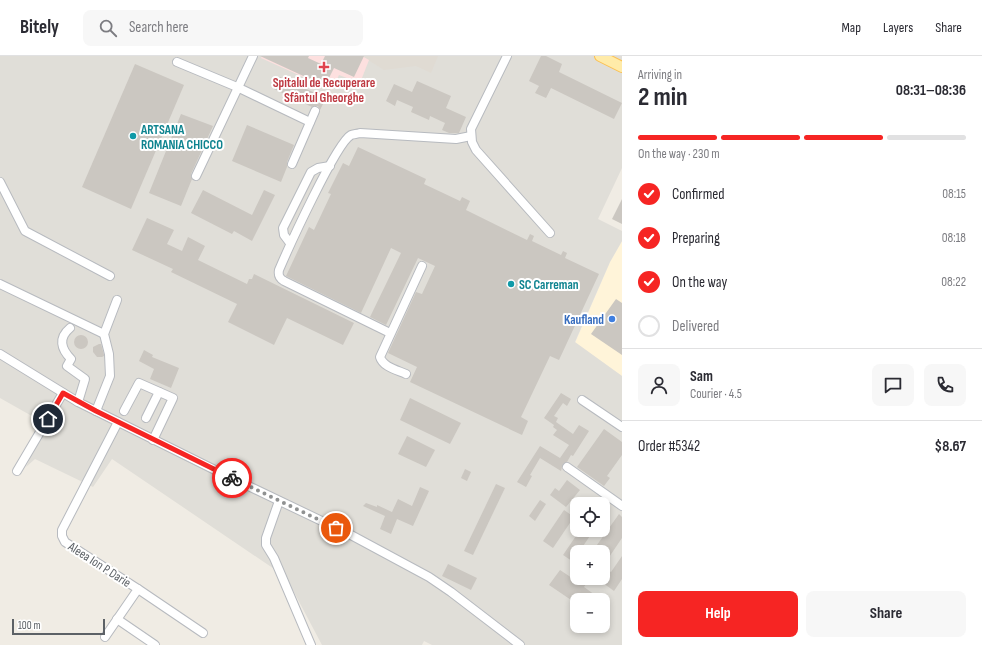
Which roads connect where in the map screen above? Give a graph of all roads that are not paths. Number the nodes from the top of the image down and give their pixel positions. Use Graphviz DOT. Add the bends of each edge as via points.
graph roads {
  1 [pos="253,56"];
  2 [pos="507,56"];
  3 [pos="600,56"];
  4 [pos="177,62"];
  5 [pos="622,67"];
  6 [pos="238,87"];
  7 [pos="314,111"];
  8 [pos="310,122"];
  9 [pos="471,136"];
  10 [pos="292,164"];
  11 [pos="330,166"];
  12 [pos="196,176"];
  13 [pos="0,182"];
  14 [pos="550,233"];
  15 [pos="290,243"];
  16 [pos="422,266"];
  17 [pos="110,276"];
  18 [pos="0,284"];
  19 [pos="117,300"];
  20 [pos="70,328"];
  21 [pos="104,334"];
  22 [pos="390,334"];
  23 [pos="0,354"];
  24 [pos="406,374"];
  25 [pos="159,392"];
  26 [pos="63,393"];
  27 [pos="582,400"];
  28 [pos="78,402"];
  29 [pos="96,411"];
  30 [pos="124,411"];
  31 [pos="146,418"];
  32 [pos="118,422"];
  33 [pos="622,427"];
  34 [pos="153,440"];
  35 [pos="568,467"];
  36 [pos="17,471"];
  37 [pos="279,501"];
  38 [pos="622,506"];
  39 [pos="138,589"];
  40 [pos="117,619"];
  41 [pos="202,633"];
  42 [pos="105,637"];
  43 [pos="155,645"];
  44 [pos="310,645"];
  45 [pos="520,645"];
  1 -- 6 [label="street"];
  2 -- 9 [label="street" via="471,129"];
  3 -- 5 [label="main road"];
  4 -- 6 [label="street"];
  6 -- 8 [label="street"];
  6 -- 12 [label="street"];
  7 -- 8 [label="street"];
  8 -- 10 [label="street"];
  9 -- 11 [label="street" via="456,139 360,133 350,136 344,142"];
  9 -- 14 [label="street" via="476,150"];
  11 -- 15 [label="street"];
  11 -- 15 [label="street" via="314,169 307,179 283,228 284,235"];
  13 -- 17 [label="street" via="25,231"];
  15 -- 22 [label="street" via="279,270 280,279"];
  16 -- 22 [label="street"];
  18 -- 21 [label="street"];
  19 -- 21 [label="street"];
  20 -- 28 [label="street" via="64,333 62,342 64,353 71,360 67,366 85,379"];
  21 -- 29 [label="street" via="109,354 110,376"];
  22 -- 24 [label="street" via="380,357 382,361"];
  23 -- 26 [label="street"];
  25 -- 30 [label="street" via="140,383"];
  25 -- 31 [label="street"];
  25 -- 34 [label="street" via="172,398"];
  26 -- 28 [label="street"];
  26 -- 36 [label="street"];
  27 -- 33 [label="street"];
  28 -- 29 [label="street"];
  29 -- 32 [label="street"];
  32 -- 34 [label="street"];
  32 -- 39 [label="street, Aleea Ion P Darie" via="62,530 62,536 65,542"];
  34 -- 37 [label="street"];
  35 -- 38 [label="street"];
  37 -- 44 [label="street" via="266,545 274,558"];
  37 -- 45 [label="street" via="351,535 429,577"];
  39 -- 40 [label="street, Aleea Ion P Darie"];
  39 -- 41 [label="street"];
  40 -- 42 [label="street, Aleea Ion P Darie"];
  40 -- 43 [label="street"];
}
